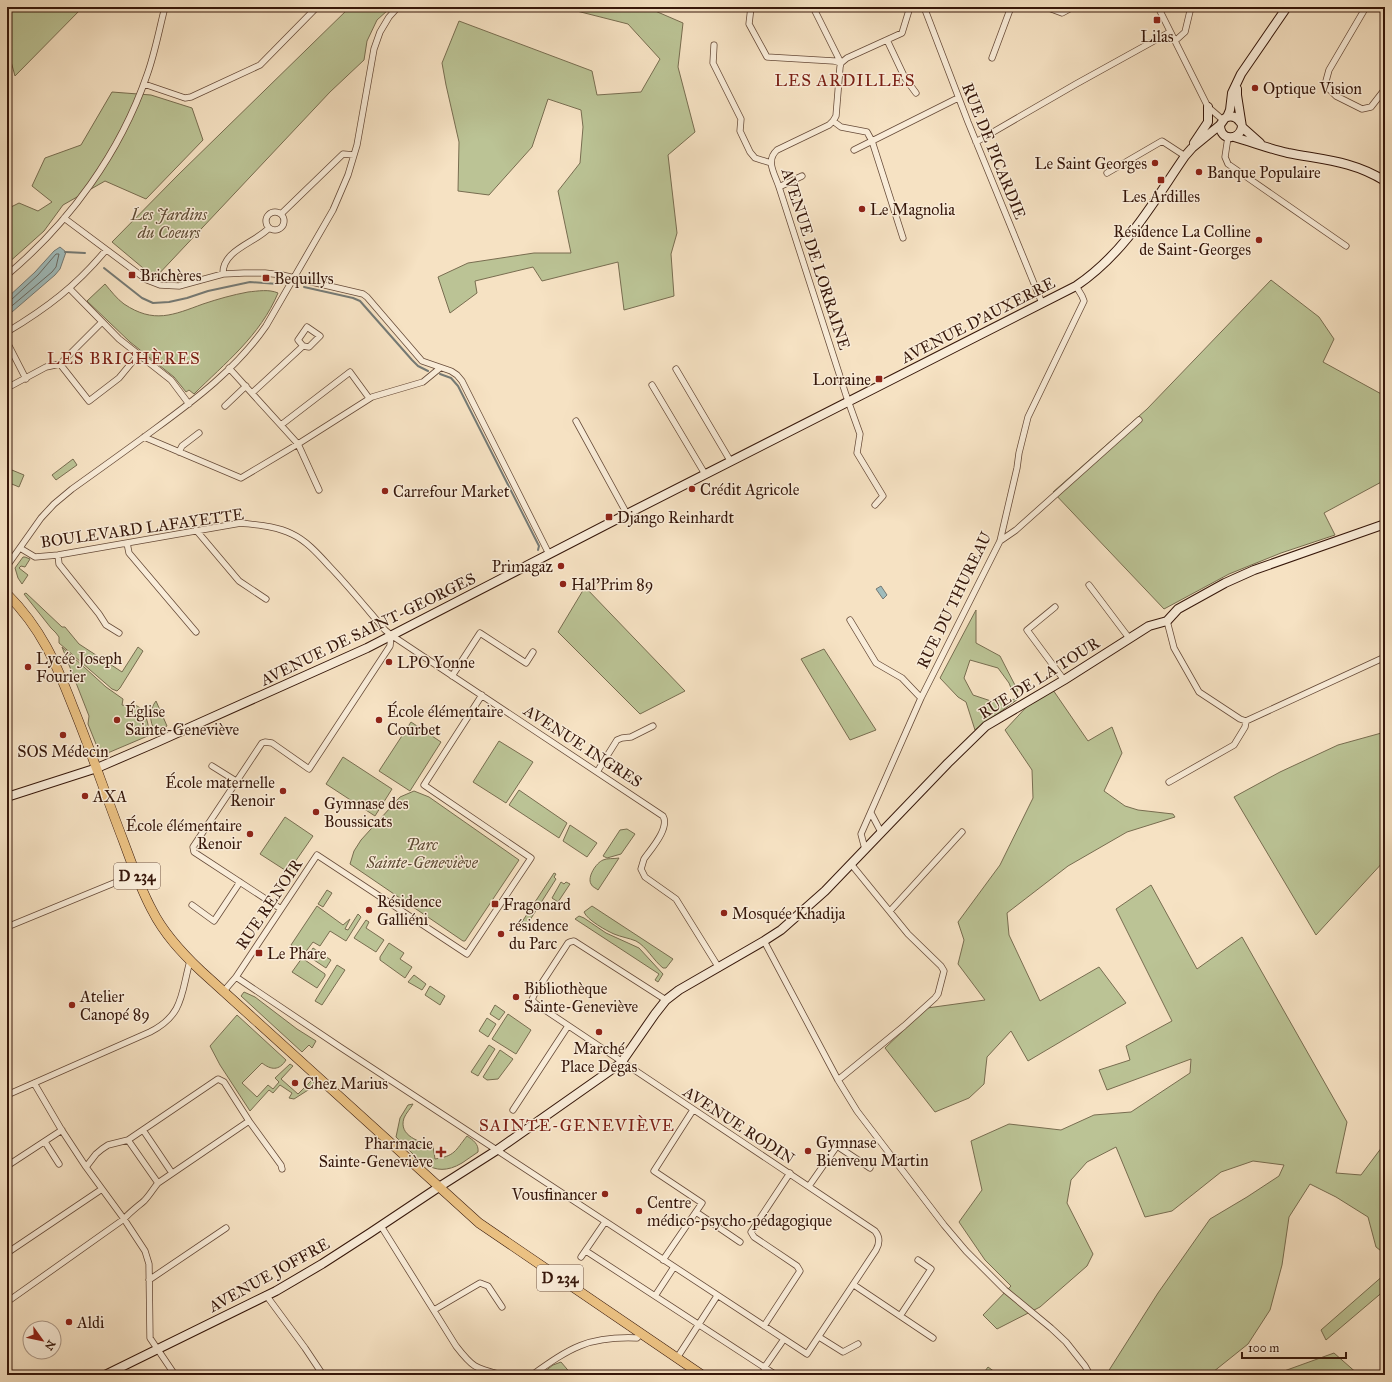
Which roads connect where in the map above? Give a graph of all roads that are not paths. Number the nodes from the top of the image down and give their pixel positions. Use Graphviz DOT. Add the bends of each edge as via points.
graph roads {
  1 [pos="165,7"];
  2 [pos="398,7"];
  3 [pos="751,7"];
  4 [pos="813,7"];
  5 [pos="910,7"];
  6 [pos="924,7"];
  7 [pos="1011,7"];
  8 [pos="1046,7"];
  9 [pos="1073,7"];
  10 [pos="1158,7"];
  11 [pos="1191,7"];
  12 [pos="1287,7"];
  13 [pos="1364,8"];
  14 [pos="315,9"];
  15 [pos="1170,32"];
  16 [pos="887,40"];
  17 [pos="1175,41"];
  18 [pos="714,45"];
  19 [pos="992,58"];
  20 [pos="841,63"];
  21 [pos="1238,80"];
  22 [pos="144,84"];
  23 [pos="1385,89"];
  24 [pos="916,92"];
  25 [pos="958,98"];
  26 [pos="1208,107"];
  27 [pos="833,121"];
  28 [pos="1223,121"];
  29 [pos="1241,124"];
  30 [pos="1229,137"];
  31 [pos="872,141"];
  32 [pos="976,142"];
  33 [pos="1264,147"];
  34 [pos="1192,148"];
  35 [pos="854,150"];
  36 [pos="354,156"];
  37 [pos="1185,156"];
  38 [pos="770,163"];
  39 [pos="1107,173"];
  40 [pos="802,176"];
  41 [pos="1385,181"];
  42 [pos="780,187"];
  43 [pos="281,214"];
  44 [pos="64,218"];
  45 [pos="269,228"];
  46 [pos="903,238"];
  47 [pos="1346,246"];
  48 [pos="106,250"];
  49 [pos="223,274"];
  50 [pos="7,275"];
  51 [pos="293,278"];
  52 [pos="1076,286"];
  53 [pos="70,288"];
  54 [pos="1042,303"];
  55 [pos="102,322"];
  56 [pos="7,332"];
  57 [pos="7,342"];
  58 [pos="303,346"];
  59 [pos="138,355"];
  60 [pos="60,364"];
  61 [pos="229,368"];
  62 [pos="440,368"];
  63 [pos="676,369"];
  64 [pos="26,379"];
  65 [pos="652,385"];
  66 [pos="246,386"];
  67 [pos="7,388"];
  68 [pos="252,393"];
  69 [pos="369,398"];
  70 [pos="848,402"];
  71 [pos="189,404"];
  72 [pos="225,406"];
  73 [pos="1139,420"];
  74 [pos="576,421"];
  75 [pos="281,426"];
  76 [pos="199,433"];
  77 [pos="144,437"];
  78 [pos="298,444"];
  79 [pos="179,452"];
  80 [pos="731,462"];
  81 [pos="705,474"];
  82 [pos="320,490"];
  83 [pos="875,506"];
  84 [pos="627,514"];
  85 [pos="1385,524"];
  86 [pos="196,530"];
  87 [pos="1000,541"];
  88 [pos="127,543"];
  89 [pos="20,548"];
  90 [pos="549,554"];
  91 [pos="58,555"];
  92 [pos="7,566"];
  93 [pos="1089,585"];
  94 [pos="7,594"];
  95 [pos="266,599"];
  96 [pos="1055,607"];
  97 [pos="850,620"];
  98 [pos="1167,621"];
  99 [pos="196,632"];
  100 [pos="119,633"];
  101 [pos="392,635"];
  102 [pos="1129,638"];
  103 [pos="533,652"];
  104 [pos="1385,658"];
  105 [pos="452,676"];
  106 [pos="1064,680"];
  107 [pos="482,695"];
  108 [pos="921,698"];
  109 [pos="1246,721"];
  110 [pos="653,726"];
  111 [pos="212,766"];
  112 [pos="97,768"];
  113 [pos="597,772"];
  114 [pos="236,781"];
  115 [pos="1169,782"];
  116 [pos="7,797"];
  117 [pos="871,813"];
  118 [pos="881,832"];
  119 [pos="962,832"];
  120 [pos="865,849"];
  121 [pos="851,864"];
  122 [pos="136,874"];
  123 [pos="240,882"];
  124 [pos="192,905"];
  125 [pos="281,909"];
  126 [pos="890,911"];
  127 [pos="7,927"];
  128 [pos="764,941"];
  129 [pos="190,961"];
  130 [pos="719,968"];
  131 [pos="236,977"];
  132 [pos="223,992"];
  133 [pos="666,1000"];
  134 [pos="568,1026"];
  135 [pos="621,1063"];
  136 [pos="838,1080"];
  137 [pos="34,1083"];
  138 [pos="7,1095"];
  139 [pos="512,1110"];
  140 [pos="693,1110"];
  141 [pos="249,1121"];
  142 [pos="62,1130"];
  143 [pos="143,1130"];
  144 [pos="128,1140"];
  145 [pos="45,1142"];
  146 [pos="497,1150"];
  147 [pos="59,1164"];
  148 [pos="7,1166"];
  149 [pos="86,1167"];
  150 [pos="870,1168"];
  151 [pos="282,1170"];
  152 [pos="172,1173"];
  153 [pos="790,1173"];
  154 [pos="158,1183"];
  155 [pos="810,1186"];
  156 [pos="439,1187"];
  157 [pos="102,1189"];
  158 [pos="696,1212"];
  159 [pos="124,1219"];
  160 [pos="605,1222"];
  161 [pos="381,1226"];
  162 [pos="226,1228"];
  163 [pos="740,1242"];
  164 [pos="586,1251"];
  165 [pos="7,1253"];
  166 [pos="582,1258"];
  167 [pos="664,1260"];
  168 [pos="918,1260"];
  169 [pos="674,1267"];
  170 [pos="149,1280"];
  171 [pos="854,1285"];
  172 [pos="266,1295"];
  173 [pos="655,1296"];
  174 [pos="717,1296"];
  175 [pos="7,1302"];
  176 [pos="502,1307"];
  177 [pos="434,1310"];
  178 [pos="900,1316"];
  179 [pos="698,1324"];
  180 [pos="764,1326"];
  181 [pos="641,1333"];
  182 [pos="819,1337"];
  183 [pos="933,1338"];
  184 [pos="784,1339"];
  185 [pos="858,1344"];
  186 [pos="158,1349"];
  187 [pos="677,1358"];
  188 [pos="764,1368"];
  189 [pos="105,1375"];
  190 [pos="175,1375"];
  191 [pos="323,1375"];
  192 [pos="502,1375"];
  193 [pos="532,1375"];
  194 [pos="702,1375"];
  195 [pos="776,1375"];
  196 [pos="1090,1375"];
  1 -- 22 [label="street"];
  2 -- 36 [label="street" via="380,32 374,49"];
  3 -- 20 [label="street" via="749,24 767,57"];
  4 -- 20 [label="street"];
  5 -- 16 [label="street" via="902,33"];
  6 -- 25 [label="street, RUE DE PICARDIE"];
  7 -- 19 [label="street"];
  8 -- 9 [label="street" via="1062,13"];
  10 -- 15 [label="street"];
  11 -- 17 [label="street" via="1185,32"];
  12 -- 21 [label="street"];
  13 -- 23 [label="street" via="1329,70 1326,81 1336,96 1362,109 1371,107"];
  14 -- 22 [label="street" via="260,65 191,97 185,98"];
  15 -- 17 [label="street"];
  15 -- 32 [label="street"];
  16 -- 20 [label="street"];
  16 -- 24 [label="street" via="905,78"];
  17 -- 26 [label="street"];
  18 -- 38 [label="street" via="713,63 741,119 740,131 755,158"];
  20 -- 27 [label="street" via="836,116"];
  21 -- 28 [label="street" via="1232,93 1230,110"];
  21 -- 29 [label="street" via="1237,95"];
  22 -- 44 [label="street" via="107,159"];
  25 -- 31 [label="street"];
  25 -- 32 [label="street, RUE DE PICARDIE"];
  26 -- 28 [label="street"];
  26 -- 34 [label="street" via="1208,122"];
  27 -- 31 [label="street" via="841,127 867,132"];
  27 -- 38 [label="street, AVENUE DE LORRAINE" via="777,150 773,153"];
  28 -- 29 [label="street" via="1234,117"];
  28 -- 30 [label="street" via="1220,129"];
  28 -- 34 [label="street, AVENUE D'AUXERRE"];
  29 -- 30 [label="street" via="1240,133"];
  29 -- 33 [label="street"];
  30 -- 33 [label="street"];
  30 -- 34 [label="street, AVENUE D'AUXERRE" via="1210,139"];
  30 -- 47 [label="street" via="1225,157 1228,164"];
  31 -- 35 [label="street"];
  31 -- 46 [label="street"];
  32 -- 54 [label="street, RUE DE PICARDIE"];
  33 -- 41 [label="street" via="1349,164"];
  34 -- 37 [label="street, AVENUE D'AUXERRE"];
  36 -- 43 [label="street" via="342,154"];
  36 -- 51 [label="street" via="333,210"];
  37 -- 39 [label="street" via="1162,142"];
  37 -- 52 [label="street, AVENUE D'AUXERRE" via="1124,243 1100,268"];
  38 -- 42 [label="street, AVENUE DE LORRAINE"];
  40 -- 42 [label="street"];
  42 -- 70 [label="street, AVENUE DE LORRAINE"];
  43 -- 45 [label="street" via="284,222 282,227 274,230"];
  43 -- 45 [label="street" via="272,212 267,216"];
  44 -- 48 [label="street"];
  44 -- 50 [label="street"];
  45 -- 49 [label="street" via="225,262"];
  48 -- 49 [label="street" via="147,280 160,285 179,286"];
  48 -- 53 [label="street"];
  49 -- 51 [label="street" via="265,273"];
  51 -- 61 [label="street" via="263,331"];
  51 -- 62 [label="street" via="363,294 422,361"];
  52 -- 54 [label="street, AVENUE D'AUXERRE"];
  52 -- 87 [label="street, RUE DU THUREAU" via="1084,301 1028,417"];
  53 -- 55 [label="street"];
  53 -- 56 [label="street" via="32,317"];
  54 -- 70 [label="street, AVENUE D'AUXERRE"];
  55 -- 59 [label="street"];
  55 -- 60 [label="street"];
  57 -- 64 [label="street"];
  58 -- 68 [label="street"];
  59 -- 60 [label="street" via="119,378 89,401"];
  59 -- 71 [label="street" via="171,380"];
  60 -- 64 [label="street" via="46,367"];
  61 -- 66 [label="street"];
  61 -- 71 [label="street"];
  62 -- 69 [label="street" via="423,382"];
  62 -- 90 [label="street" via="457,375 462,381"];
  63 -- 80 [label="street"];
  64 -- 67 [label="street"];
  65 -- 81 [label="street"];
  66 -- 68 [label="street"];
  66 -- 72 [label="street"];
  68 -- 75 [label="street"];
  69 -- 75 [label="street" via="350,372"];
  69 -- 78 [label="street"];
  70 -- 80 [label="street, AVENUE D'AUXERRE"];
  70 -- 83 [label="street, AVENUE DE LORRAINE" via="860,434 857,453 883,496"];
  71 -- 77 [label="street"];
  73 -- 87 [label="street" via="1016,530"];
  74 -- 84 [label="street"];
  75 -- 78 [label="street"];
  76 -- 79 [label="street" via="182,446"];
  77 -- 79 [label="street"];
  77 -- 89 [label="street" via="54,504"];
  78 -- 79 [label="street" via="241,478"];
  78 -- 82 [label="street"];
  80 -- 81 [label="street, AVENUE DE SAINT-GEORGES"];
  81 -- 84 [label="street, AVENUE DE SAINT-GEORGES"];
  84 -- 90 [label="street, AVENUE DE SAINT-GEORGES"];
  85 -- 98 [label="street, RUE DE LA TOUR" via="1254,570 1178,609"];
  86 -- 88 [label="street, BOULEVARD LAFAYETTE"];
  86 -- 95 [label="street" via="239,581"];
  86 -- 101 [label="street, BOULEVARD LAFAYETTE" via="241,523 291,533 320,556"];
  87 -- 108 [label="street, RUE DU THUREAU"];
  88 -- 91 [label="street, BOULEVARD LAFAYETTE"];
  88 -- 99 [label="street" via="129,553"];
  89 -- 91 [label="street, BOULEVARD LAFAYETTE" via="36,556"];
  89 -- 92 [label="street, BOULEVARD LAFAYETTE"];
  90 -- 101 [label="street, AVENUE DE SAINT-GEORGES"];
  91 -- 100 [label="street" via="59,564 106,625"];
  93 -- 102 [label="street"];
  94 -- 112 [label="main road, D 234" via="35,627 51,654"];
  96 -- 106 [label="street" via="1027,630"];
  97 -- 108 [label="street" via="876,663 902,678"];
  98 -- 102 [label="street, RUE DE LA TOUR" via="1149,626"];
  98 -- 109 [label="street" via="1174,648 1199,692"];
  101 -- 105 [label="street, AVENUE INGRES"];
  101 -- 112 [label="street, AVENUE DE SAINT-GEORGES"];
  101 -- 114 [label="street" via="390,646 310,769 272,743 265,742 259,746"];
  102 -- 106 [label="street, RUE DE LA TOUR"];
  103 -- 105 [label="street" via="526,663 480,633"];
  104 -- 109 [label="street"];
  105 -- 107 [label="street, AVENUE INGRES"];
  106 -- 118 [label="street, RUE DE LA TOUR" via="986,726"];
  107 -- 113 [label="street, AVENUE INGRES"];
  107 -- 125 [label="street, RUE RENOIR" via="424,785 531,858 467,954 317,855"];
  108 -- 117 [label="street, RUE DU THUREAU"];
  109 -- 115 [label="street" via="1234,745"];
  110 -- 113 [label="street" via="631,737 617,740"];
  111 -- 114 [label="street"];
  112 -- 116 [label="street, AVENUE DE SAINT-GEORGES"];
  112 -- 122 [label="main road, D 234"];
  113 -- 130 [label="street, AVENUE INGRES" via="661,813 665,819 665,826 644,859 642,874 676,899"];
  114 -- 123 [label="street" via="193,849"];
  117 -- 118 [label="street"];
  117 -- 120 [label="street, RUE DU THUREAU" via="861,834"];
  118 -- 120 [label="street, RUE DE LA TOUR"];
  119 -- 126 [label="street"];
  120 -- 121 [label="street, RUE DE LA TOUR"];
  121 -- 126 [label="street"];
  121 -- 128 [label="street, RUE DE LA TOUR" via="781,930"];
  122 -- 127 [label="street"];
  122 -- 129 [label="main road, D 234" via="158,922"];
  123 -- 124 [label="street" via="214,921"];
  123 -- 125 [label="street"];
  125 -- 131 [label="street, RUE RENOIR"];
  126 -- 136 [label="street" via="908,934 944,971 938,994 904,1026"];
  128 -- 130 [label="street, RUE DE LA TOUR"];
  128 -- 136 [label="street"];
  129 -- 132 [label="main road, D 234"];
  129 -- 137 [label="street" via="178,1006 161,1026"];
  130 -- 133 [label="street, RUE DE LA TOUR"];
  131 -- 132 [label="street, RUE RENOIR"];
  131 -- 146 [label="street"];
  132 -- 156 [label="main road, D 234"];
  133 -- 134 [label="street, AVENUE RODIN" via="576,942 570,942 532,1000"];
  133 -- 135 [label="street, RUE DE LA TOUR"];
  134 -- 135 [label="street, AVENUE RODIN"];
  134 -- 139 [label="street"];
  135 -- 140 [label="street, AVENUE RODIN"];
  135 -- 146 [label="street, AVENUE JOFFRE"];
  136 -- 196 [label="street" via="857,1111 966,1251 1005,1290 1066,1342"];
  137 -- 138 [label="street"];
  137 -- 142 [label="street"];
  140 -- 153 [label="street, AVENUE RODIN"];
  140 -- 158 [label="street" via="654,1171 702,1203"];
  141 -- 143 [label="street" via="222,1080 216,1080"];
  141 -- 151 [label="street"];
  141 -- 152 [label="street"];
  142 -- 145 [label="street"];
  142 -- 149 [label="street"];
  143 -- 144 [label="street"];
  143 -- 152 [label="street"];
  144 -- 149 [label="street" via="108,1145 96,1154"];
  144 -- 154 [label="street"];
  145 -- 147 [label="street"];
  145 -- 148 [label="street"];
  146 -- 156 [label="street, AVENUE JOFFRE"];
  146 -- 160 [label="street"];
  149 -- 157 [label="street"];
  150 -- 155 [label="street" via="837,1146"];
  152 -- 154 [label="street"];
  153 -- 155 [label="street, AVENUE RODIN"];
  153 -- 180 [label="street" via="751,1232 754,1237 800,1269"];
  154 -- 159 [label="street"];
  155 -- 171 [label="street, AVENUE RODIN" via="872,1228 879,1238 878,1247"];
  156 -- 161 [label="street, AVENUE JOFFRE"];
  156 -- 181 [label="main road, D 234" via="491,1232"];
  157 -- 159 [label="street"];
  157 -- 165 [label="street"];
  158 -- 163 [label="street"];
  158 -- 167 [label="street"];
  159 -- 170 [label="street" via="145,1251 149,1264"];
  159 -- 175 [label="street"];
  160 -- 164 [label="street"];
  160 -- 167 [label="street"];
  161 -- 172 [label="street, AVENUE JOFFRE" via="322,1264"];
  161 -- 177 [label="street"];
  162 -- 170 [label="street"];
  164 -- 166 [label="street"];
  164 -- 173 [label="street"];
  167 -- 169 [label="street"];
  168 -- 178 [label="street" via="931,1269"];
  169 -- 173 [label="street"];
  169 -- 174 [label="street"];
  170 -- 186 [label="street" via="150,1338"];
  171 -- 178 [label="street"];
  171 -- 182 [label="street"];
  172 -- 186 [label="street, AVENUE JOFFRE"];
  172 -- 191 [label="street"];
  173 -- 179 [label="street"];
  174 -- 179 [label="street"];
  174 -- 180 [label="street"];
  176 -- 177 [label="street" via="488,1286 480,1283"];
  177 -- 192 [label="street" via="468,1362 478,1369"];
  178 -- 183 [label="street"];
  179 -- 187 [label="street"];
  179 -- 188 [label="street"];
  180 -- 184 [label="street"];
  181 -- 187 [label="main road, D 234"];
  181 -- 193 [label="street" via="636,1338 596,1340 574,1348"];
  182 -- 184 [label="street" via="807,1354"];
  182 -- 185 [label="street" via="843,1352"];
  184 -- 188 [label="street"];
  186 -- 189 [label="street, AVENUE JOFFRE"];
  186 -- 190 [label="street"];
  187 -- 194 [label="main road, D 234"];
  188 -- 195 [label="street"];
}
